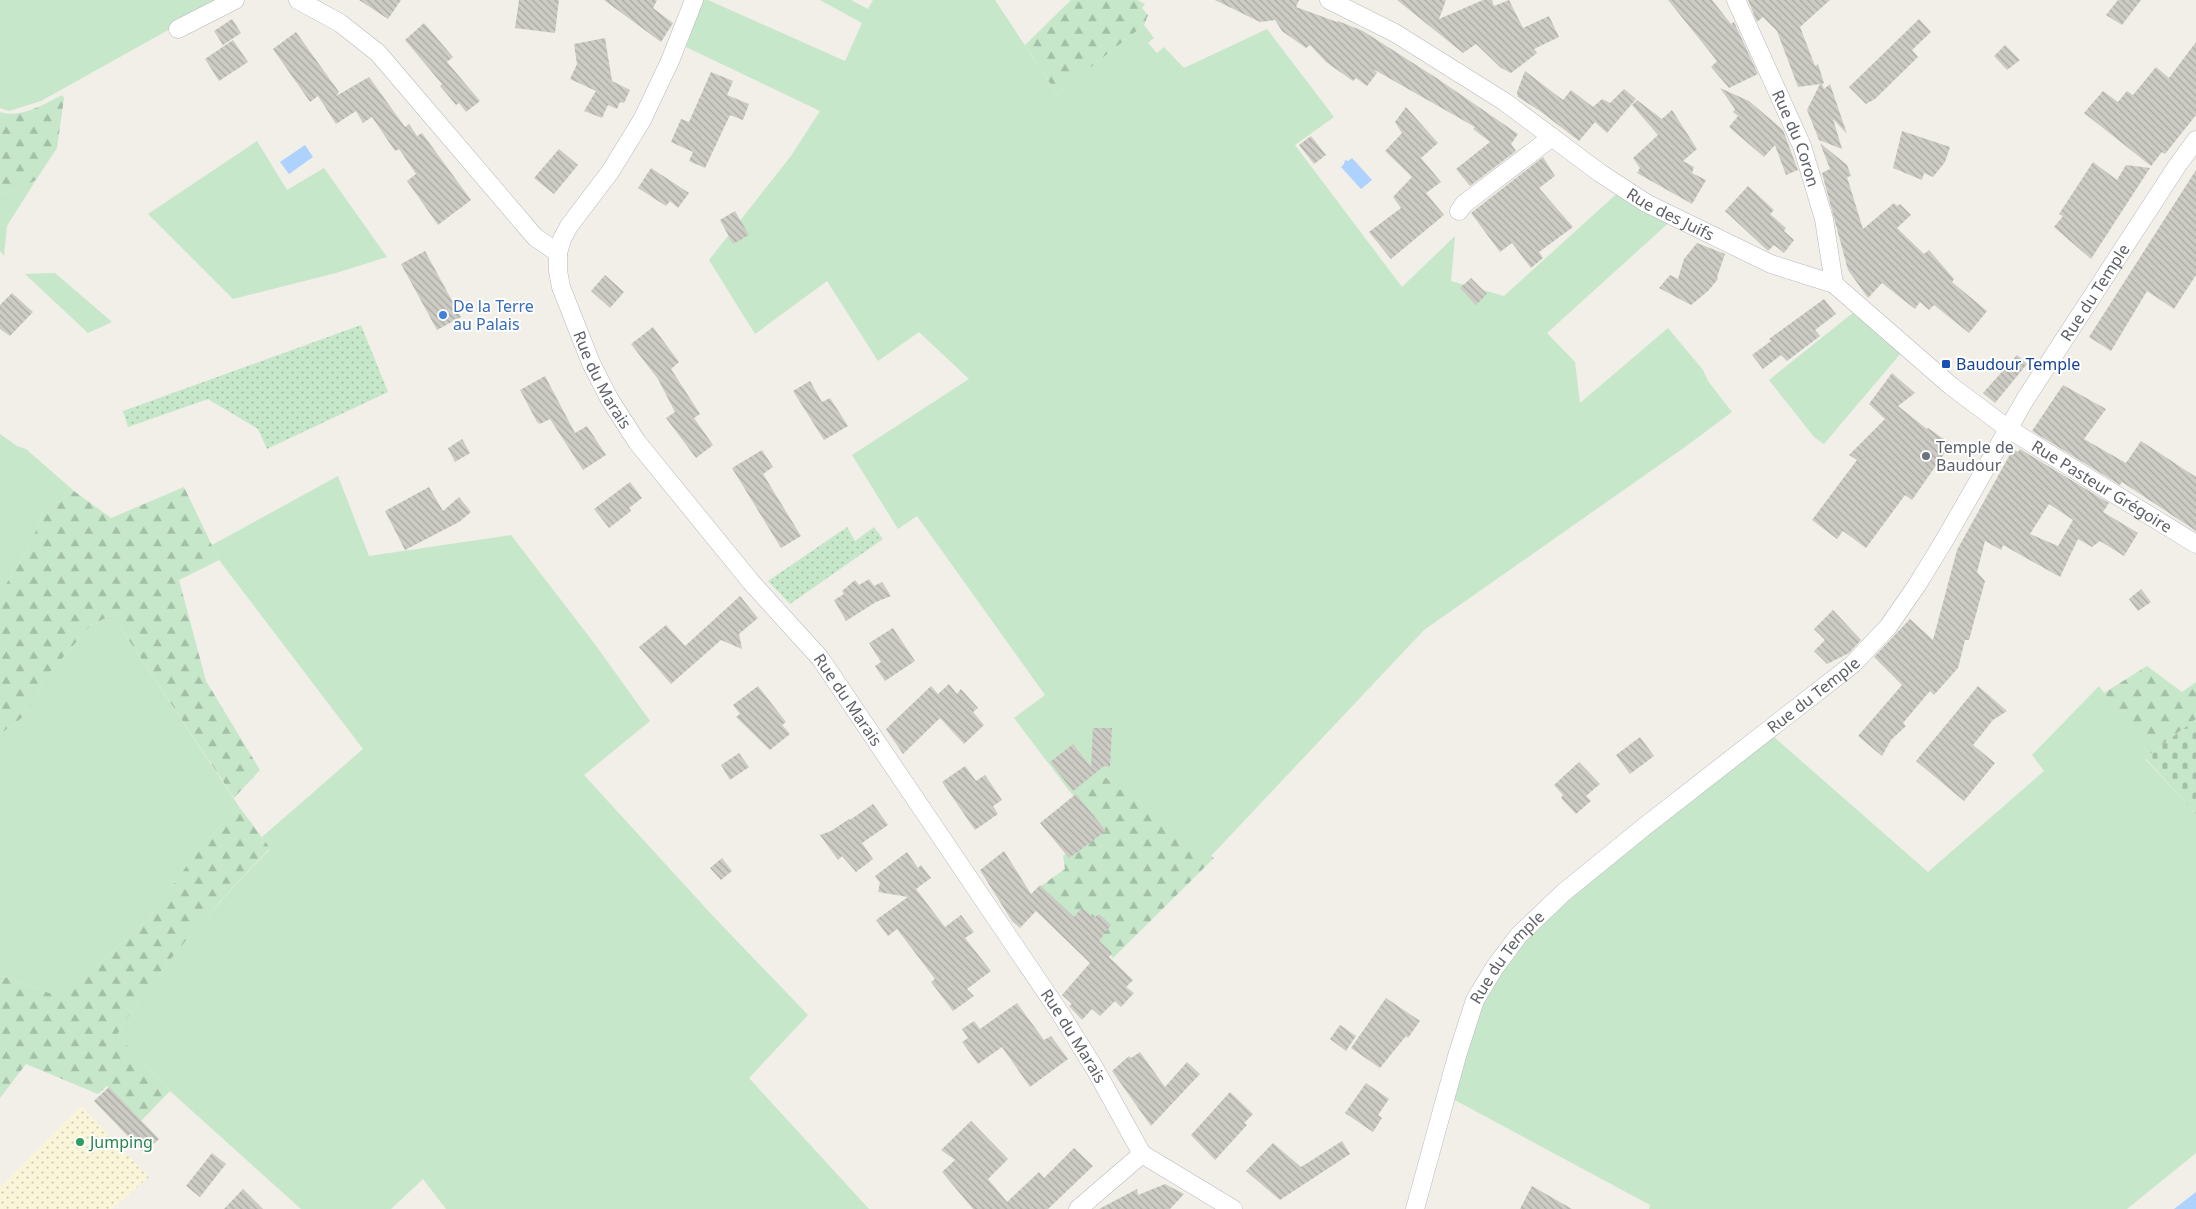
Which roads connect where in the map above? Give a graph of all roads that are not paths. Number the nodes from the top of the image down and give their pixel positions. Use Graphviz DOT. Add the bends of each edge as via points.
graph roads {
  1 [pos="235,0"];
  2 [pos="298,0"];
  3 [pos="694,0"];
  4 [pos="1329,0"];
  5 [pos="1736,0"];
  6 [pos="178,28"];
  7 [pos="1552,137"];
  8 [pos="2196,140"];
  9 [pos="1459,211"];
  10 [pos="558,253"];
  11 [pos="1834,284"];
  12 [pos="2007,428"];
  13 [pos="2196,544"];
  14 [pos="1142,1154"];
  15 [pos="1078,1209"];
  16 [pos="1232,1209"];
  17 [pos="1415,1209"];
  1 -- 6 [label="street"];
  2 -- 10 [label="street" via="340,23 378,53 535,237"];
  3 -- 10 [label="street, Rue du Marais" via="653,99 610,172 569,226"];
  4 -- 7 [label="street, Rue des Juifs" via="1395,33 1505,102"];
  5 -- 11 [label="street, Rue du Coron" via="1802,146 1824,219"];
  7 -- 9 [label="street"];
  7 -- 11 [label="street, Rue des Juifs" via="1653,207 1771,264"];
  8 -- 12 [label="street, Rue du Temple"];
  10 -- 14 [label="street, Rue du Marais" via="561,287 591,363 622,421 751,582 820,658 1060,1013"];
  11 -- 12 [label="street, Rue des Juifs" via="1951,386"];
  12 -- 13 [label="street, Rue Pasteur Grégoire"];
  12 -- 17 [label="street, Rue du Temple" via="1917,585 1866,652 1563,893 1504,954 1475,1000"];
  14 -- 15 [label="street"];
  14 -- 16 [label="street, Rue du Marais"];
}
